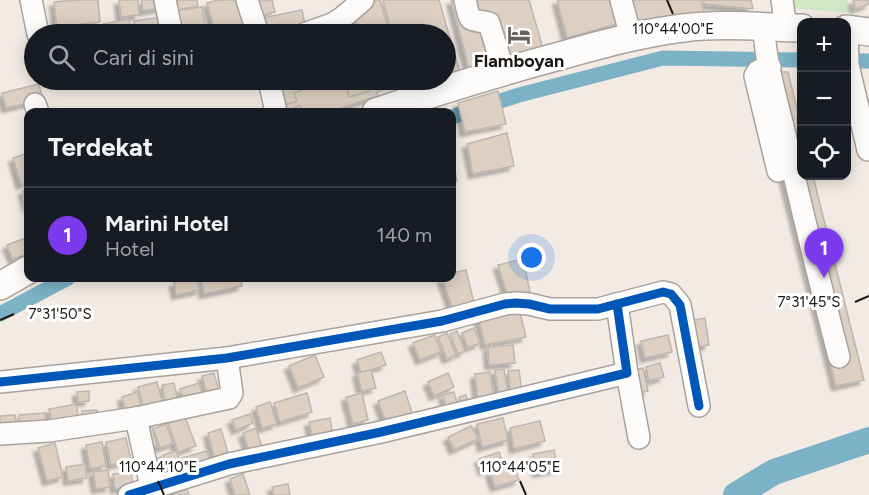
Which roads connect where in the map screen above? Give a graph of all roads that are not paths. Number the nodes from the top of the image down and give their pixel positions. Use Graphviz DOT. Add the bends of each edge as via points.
graph roads {
  1 [pos="31,0"];
  2 [pos="165,0"];
  3 [pos="247,0"];
  4 [pos="363,0"];
  5 [pos="465,0"];
  6 [pos="621,0"];
  7 [pos="782,0"];
  8 [pos="36,24"];
  9 [pos="170,24"];
  10 [pos="255,24"];
  11 [pos="332,24"];
  12 [pos="851,30"];
  13 [pos="869,32"];
  14 [pos="631,37"];
  15 [pos="776,43"];
  16 [pos="851,70"];
  17 [pos="504,72"];
  18 [pos="456,87"];
  19 [pos="271,90"];
  20 [pos="446,90"];
  21 [pos="275,108"];
  22 [pos="389,108"];
  23 [pos="868,150"];
  24 [pos="792,227"];
  25 [pos="24,272"];
  26 [pos="0,286"];
  27 [pos="617,304"];
  28 [pos="839,357"];
  29 [pos="227,358"];
  30 [pos="627,374"];
  31 [pos="0,382"];
  32 [pos="699,406"];
  33 [pos="136,418"];
  34 [pos="0,434"];
  35 [pos="639,438"];
  36 [pos="152,487"];
  37 [pos="129,495"];
  1 -- 8 [label="street"];
  2 -- 9 [label="street"];
  3 -- 10 [label="street"];
  4 -- 11 [label="street"];
  5 -- 17 [label="street" via="472,21 489,23"];
  6 -- 14 [label="street"];
  7 -- 15 [label="street"];
  12 -- 13 [label="main road"];
  14 -- 15 [label="main road" via="724,26"];
  14 -- 17 [label="main road"];
  15 -- 24 [label="street" via="755,76"];
  15 -- 28 [label="street" via="810,243"];
  16 -- 23 [label="street"];
  17 -- 18 [label="main road"];
  19 -- 21 [label="street"];
  20 -- 22 [label="main road"];
  25 -- 26 [label="main road"];
  27 -- 29 [label="street" via="598,309 550,309 505,304 442,321"];
  27 -- 30 [label="street"];
  27 -- 32 [label="street" via="663,292 676,298 683,313"];
  29 -- 31 [label="street"];
  29 -- 33 [label="street" via="232,393 229,398"];
  30 -- 35 [label="street"];
  30 -- 36 [label="street" via="229,464"];
  33 -- 34 [label="street"];
  33 -- 36 [label="street"];
  36 -- 37 [label="street"];
}
